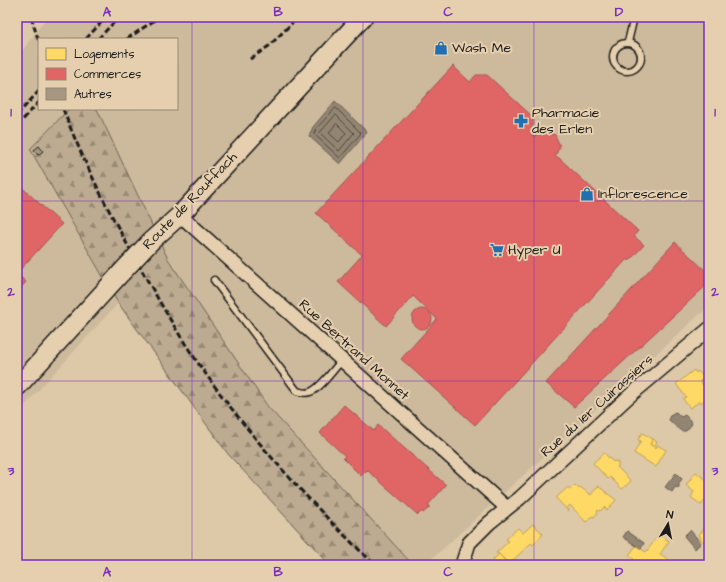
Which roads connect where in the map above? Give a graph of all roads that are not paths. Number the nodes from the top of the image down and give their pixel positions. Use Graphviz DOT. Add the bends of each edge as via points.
graph roads {
  1 [pos="363,17"];
  2 [pos="634,17"];
  3 [pos="628,42"];
  4 [pos="180,215"];
  5 [pos="214,280"];
  6 [pos="709,329"];
  7 [pos="342,360"];
  8 [pos="17,387"];
  9 [pos="507,508"];
  10 [pos="462,565"];
  1 -- 4 [label="main road, Route de Rouffach"];
  2 -- 3 [label="lane"];
  3 -- 3 [label="lane" via="616,47 612,55 617,68 626,71 637,66 641,58 636,46"];
  4 -- 7 [label="street, Rue Bertrand Monnet"];
  4 -- 8 [label="main road, Route de Rouffach, bridge" via="151,241"];
  5 -- 7 [label="lane" via="297,391 311,392"];
  6 -- 9 [label="street, Rue du 1er Cuirassiers" via="627,398"];
  7 -- 9 [label="street, Rue Bertrand Monnet"];
  9 -- 10 [label="street, Rue du 1er Cuirassiers" via="469,543"];
}
